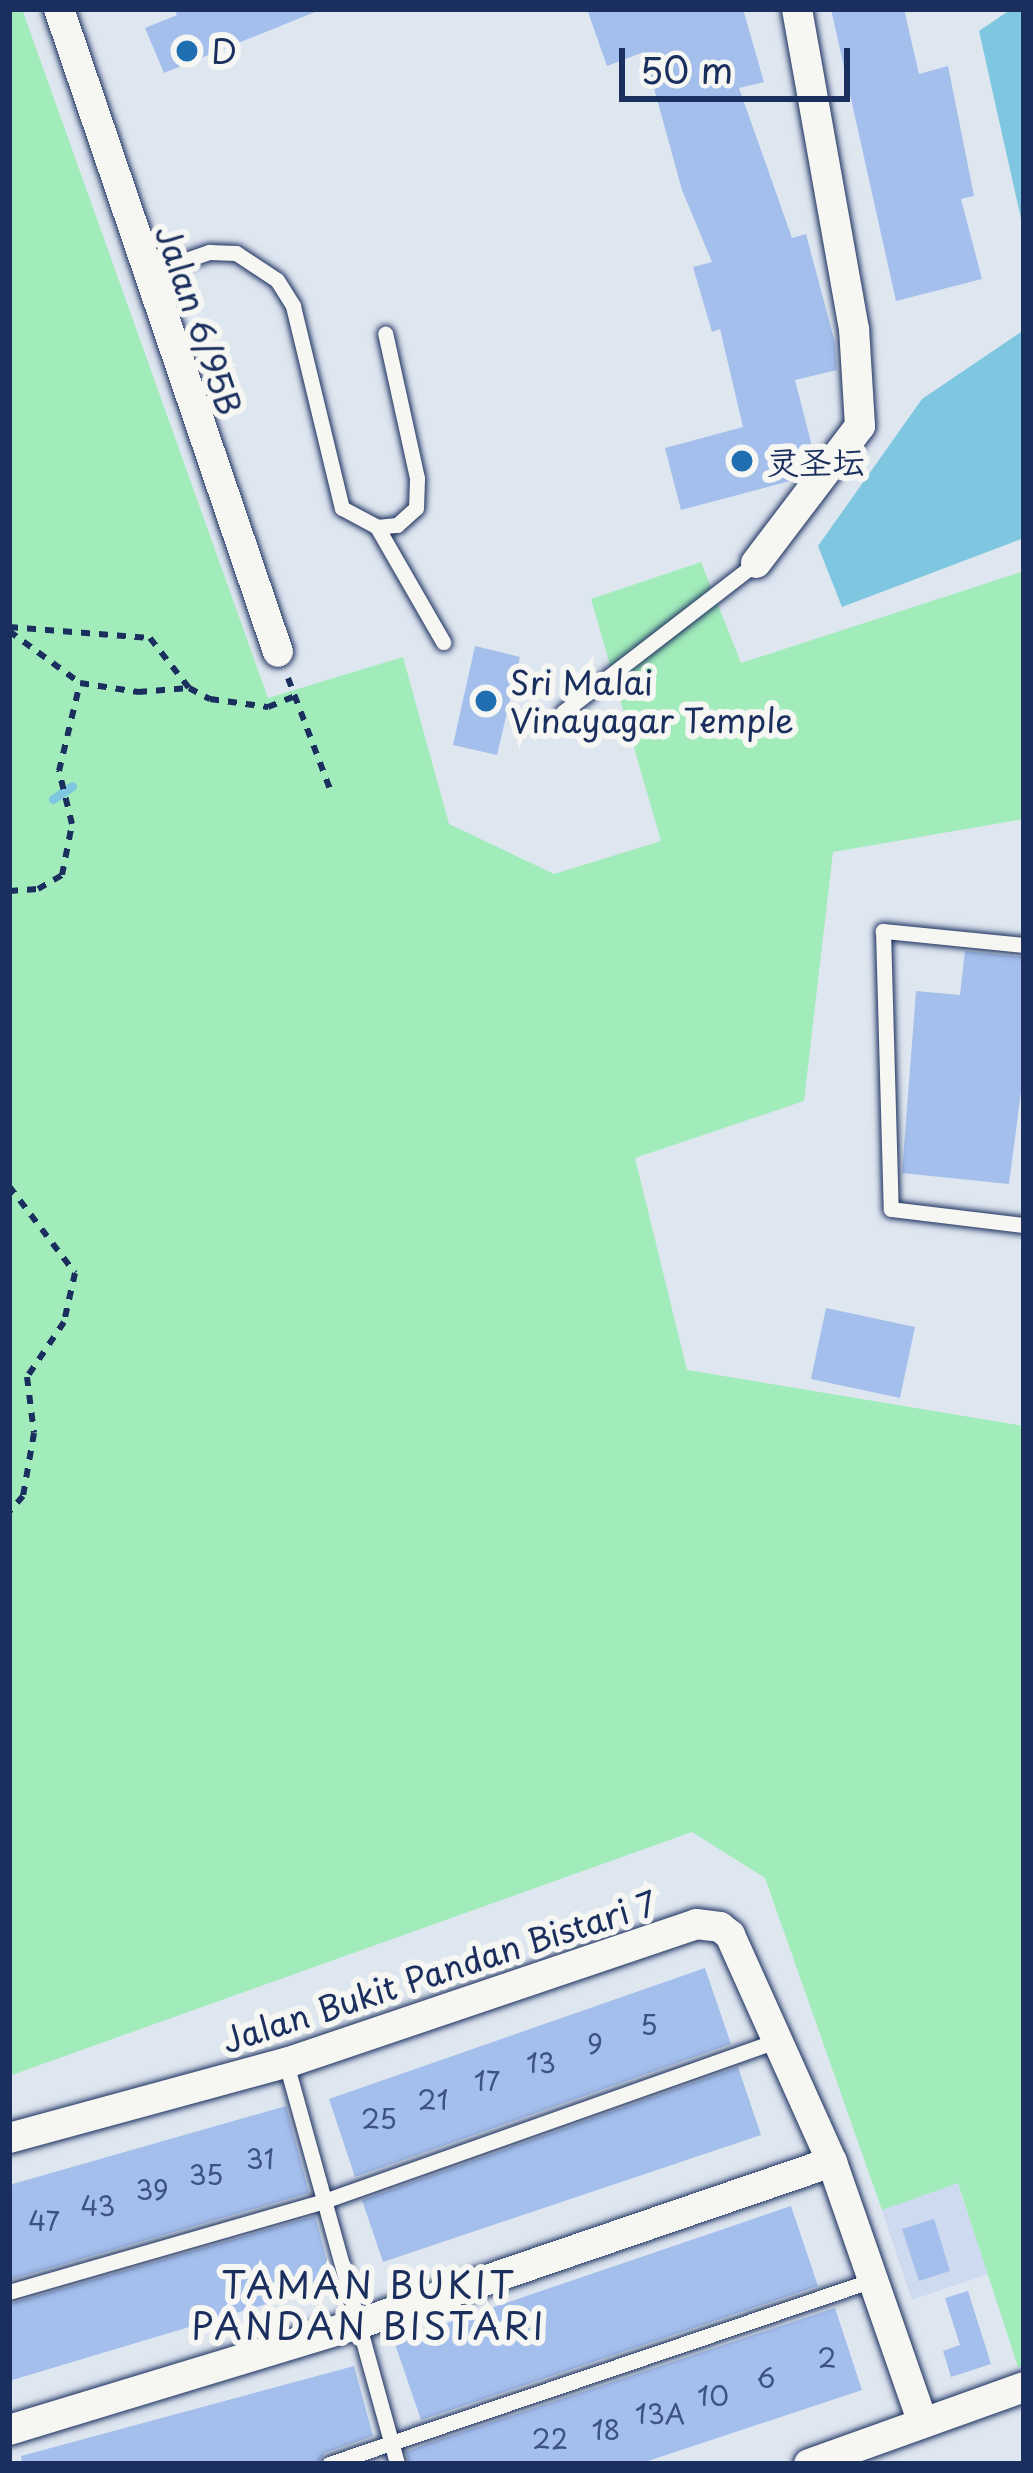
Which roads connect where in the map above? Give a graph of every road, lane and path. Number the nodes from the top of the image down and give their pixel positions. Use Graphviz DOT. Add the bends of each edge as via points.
graph roads {
  1 [pos="59,9"];
  2 [pos="797,9"];
  3 [pos="144,274"];
  4 [pos="385,333"];
  5 [pos="377,527"];
  6 [pos="757,562"];
  7 [pos="9,629"];
  8 [pos="443,642"];
  9 [pos="278,652"];
  10 [pos="80,683"];
  11 [pos="189,688"];
  12 [pos="295,697"];
  13 [pos="562,712"];
  14 [pos="331,792"];
  15 [pos="9,891"];
  16 [pos="1024,945"];
  17 [pos="9,1186"];
  18 [pos="1024,1225"];
  19 [pos="9,1512"];
  20 [pos="778,2040"];
  21 [pos="286,2063"];
  22 [pos="9,2138"];
  23 [pos="832,2162"];
  24 [pos="324,2201"];
  25 [pos="873,2280"];
  26 [pos="9,2292"];
  27 [pos="358,2324"];
  28 [pos="1024,2387"];
  29 [pos="923,2423"];
  30 [pos="9,2430"];
  31 [pos="392,2446"];
  32 [pos="329,2464"];
  33 [pos="397,2464"];
  34 [pos="809,2464"];
  1 -- 3 [label="street, Jalan 6/95B"];
  2 -- 6 [label="street" via="854,329 860,426"];
  3 -- 5 [label="lane" via="208,252 236,254 277,280 293,306 342,508"];
  3 -- 9 [label="street, Jalan 6/95B"];
  4 -- 5 [label="lane" via="417,478 416,508 397,525"];
  5 -- 8 [label="lane"];
  6 -- 13 [label="lane"];
  7 -- 10 [label="path"];
  7 -- 11 [label="path" via="151,638"];
  9 -- 12 [label="path"];
  10 -- 11 [label="path"];
  10 -- 15 [label="path" via="59,771 72,824 62,875 38,890"];
  11 -- 12 [label="path" via="210,699 268,706"];
  12 -- 14 [label="path"];
  16 -- 18 [label="lane" via="883,931 891,1210"];
  17 -- 19 [label="path" via="75,1273 64,1322 27,1377 34,1433 23,1496"];
  20 -- 21 [label="street, Jalan Bukit Pandan Bistari 7" via="730,1935 696,1924"];
  20 -- 23 [label="street, Jalan Bukit Pandan Bistari 7"];
  20 -- 24 [label="lane"];
  21 -- 22 [label="street, Jalan Bukit Pandan Bistari 7"];
  21 -- 24 [label="lane"];
  23 -- 25 [label="street, Jalan Bukit Pandan Bistari 7"];
  23 -- 27 [label="street"];
  24 -- 26 [label="lane"];
  24 -- 27 [label="lane"];
  25 -- 29 [label="street, Jalan Bukit Pandan Bistari 7"];
  25 -- 31 [label="lane"];
  27 -- 30 [label="street"];
  27 -- 31 [label="lane"];
  28 -- 29 [label="street"];
  29 -- 34 [label="street"];
  31 -- 32 [label="lane"];
  31 -- 33 [label="lane"];
}
